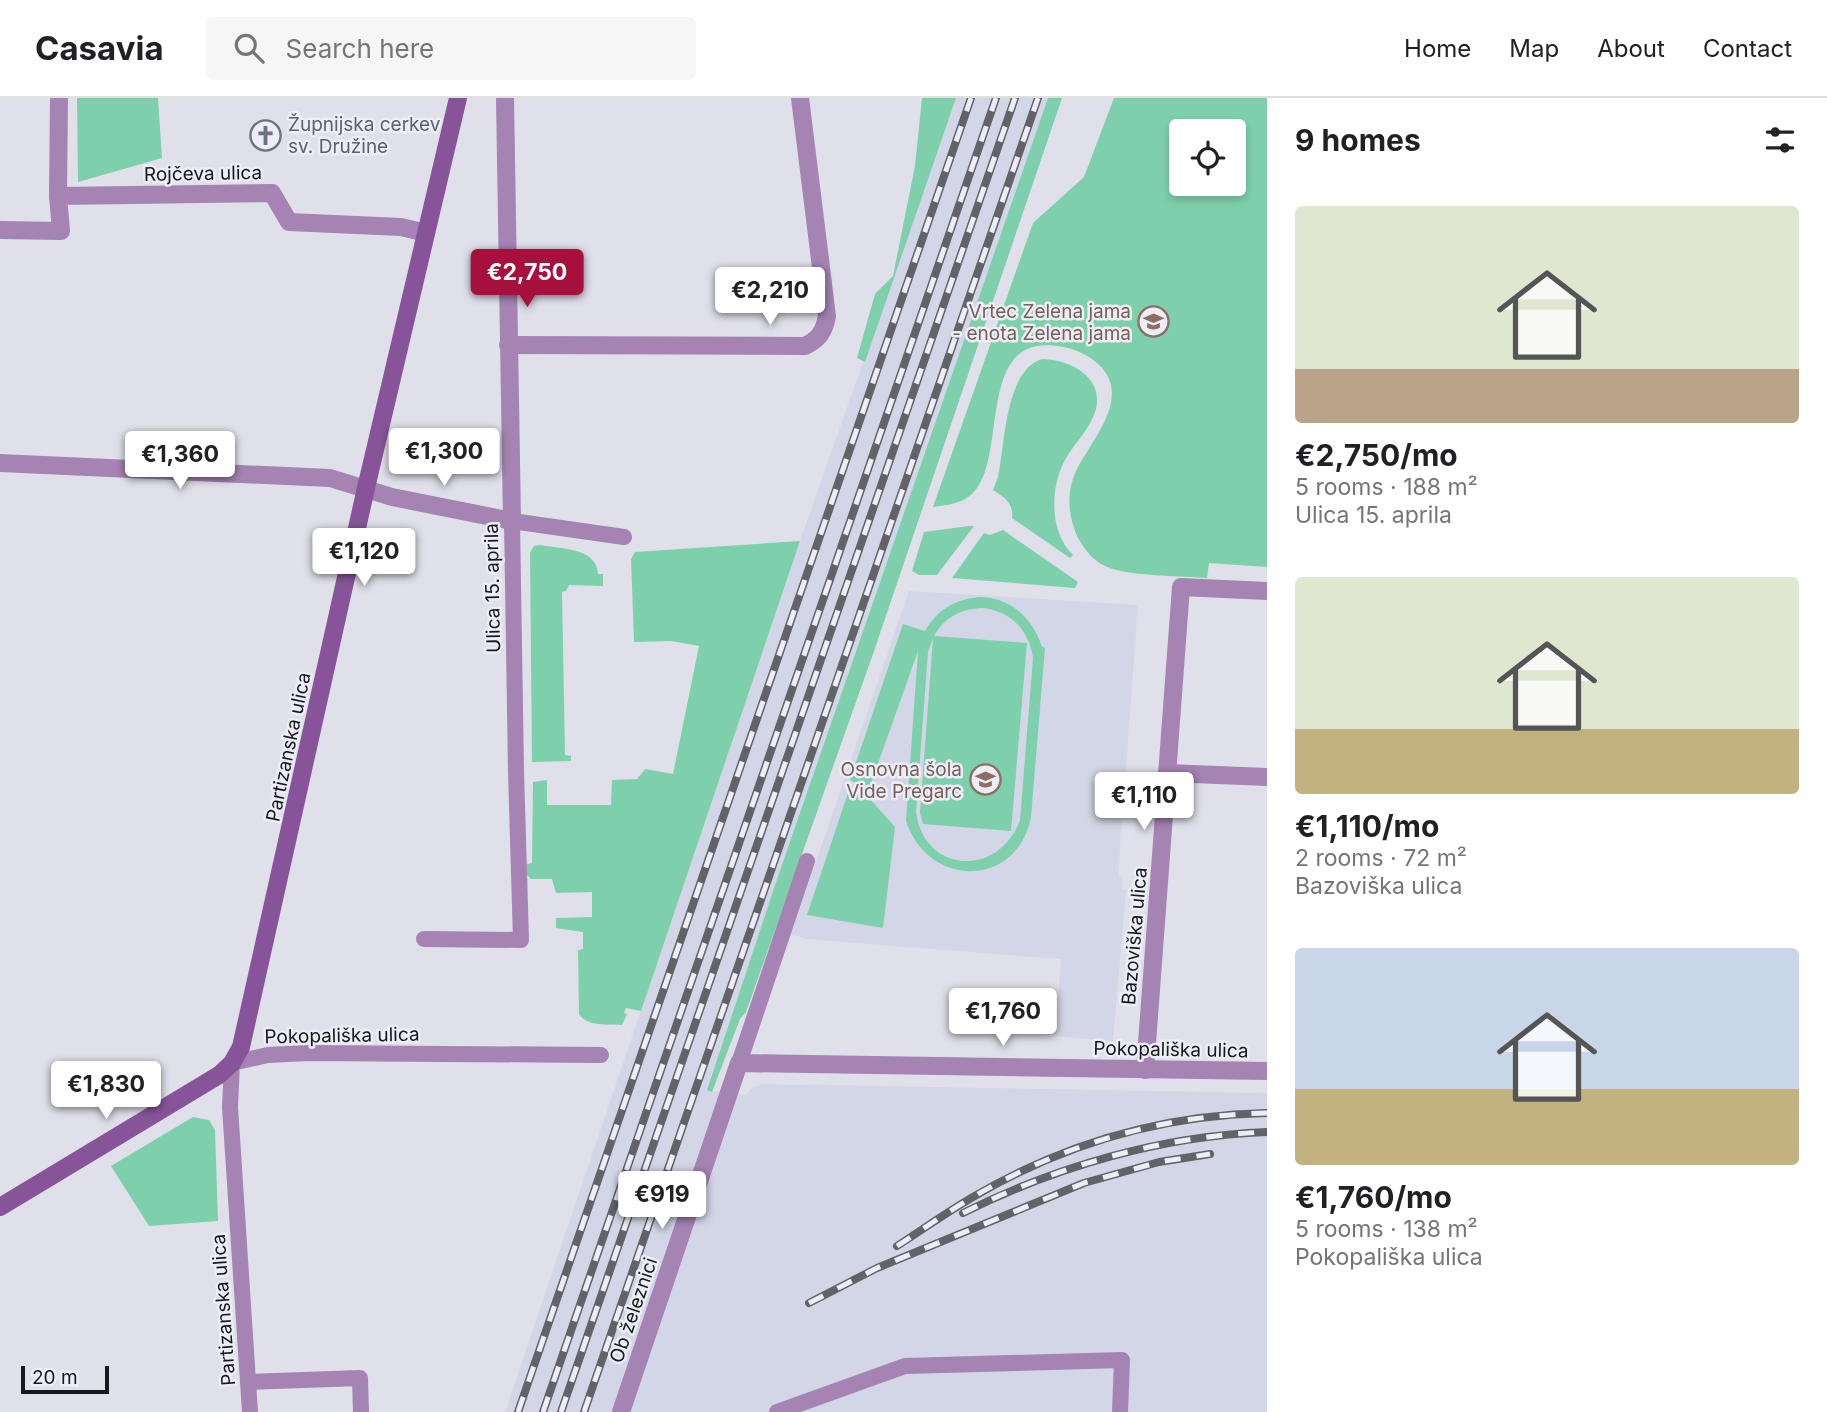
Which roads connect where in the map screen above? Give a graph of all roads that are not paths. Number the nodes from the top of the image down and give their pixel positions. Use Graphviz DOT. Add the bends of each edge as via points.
graph roads {
  1 [pos="59,98"];
  2 [pos="458,98"];
  3 [pos="505,98"];
  4 [pos="800,98"];
  5 [pos="58,196"];
  6 [pos="0,230"];
  7 [pos="426,233"];
  8 [pos="508,345"];
  9 [pos="0,463"];
  10 [pos="366,488"];
  11 [pos="512,521"];
  12 [pos="624,537"];
  13 [pos="1267,591"];
  14 [pos="1168,773"];
  15 [pos="1267,777"];
  16 [pos="807,861"];
  17 [pos="424,939"];
  18 [pos="601,1055"];
  19 [pos="232,1063"];
  20 [pos="739,1063"];
  21 [pos="1145,1070"];
  22 [pos="1267,1071"];
  23 [pos="0,1207"];
  24 [pos="248,1382"];
  25 [pos="250,1412"];
  26 [pos="361,1412"];
  27 [pos="621,1412"];
  28 [pos="777,1412"];
  29 [pos="1120,1412"];
  1 -- 5 [label="street"];
  2 -- 7 [label="street, Partizanska ulica"];
  3 -- 8 [label="street, Ulica 15. aprila"];
  4 -- 8 [label="street" via="827,316 815,341 805,346"];
  5 -- 6 [label="street" via="61,231"];
  5 -- 7 [label="street, Rojčeva ulica" via="272,193 289,222"];
  7 -- 10 [label="street, Partizanska ulica"];
  8 -- 11 [label="street, Ulica 15. aprila"];
  9 -- 10 [label="street" via="331,478"];
  10 -- 11 [label="street"];
  10 -- 19 [label="street, Partizanska ulica" via="248,1021"];
  11 -- 12 [label="lane"];
  11 -- 17 [label="lane, Ulica 15. aprila" via="521,940"];
  13 -- 14 [label="street, Bazoviška ulica" via="1181,587"];
  14 -- 15 [label="street"];
  14 -- 21 [label="street, Bazoviška ulica"];
  16 -- 20 [label="lane"];
  18 -- 19 [label="lane, Pokopališka ulica" via="308,1053"];
  19 -- 23 [label="street, Pokopališka ulica" via="200,1088"];
  19 -- 24 [label="lane, Partizanska ulica" via="230,1107"];
  20 -- 21 [label="street, Pokopališka ulica"];
  20 -- 27 [label="street, Ob železnici"];
  21 -- 22 [label="street, Pokopališka ulica"];
  24 -- 25 [label="lane, Partizanska ulica"];
  24 -- 26 [label="lane" via="360,1378"];
  28 -- 29 [label="lane" via="905,1366 1122,1360"];
}
